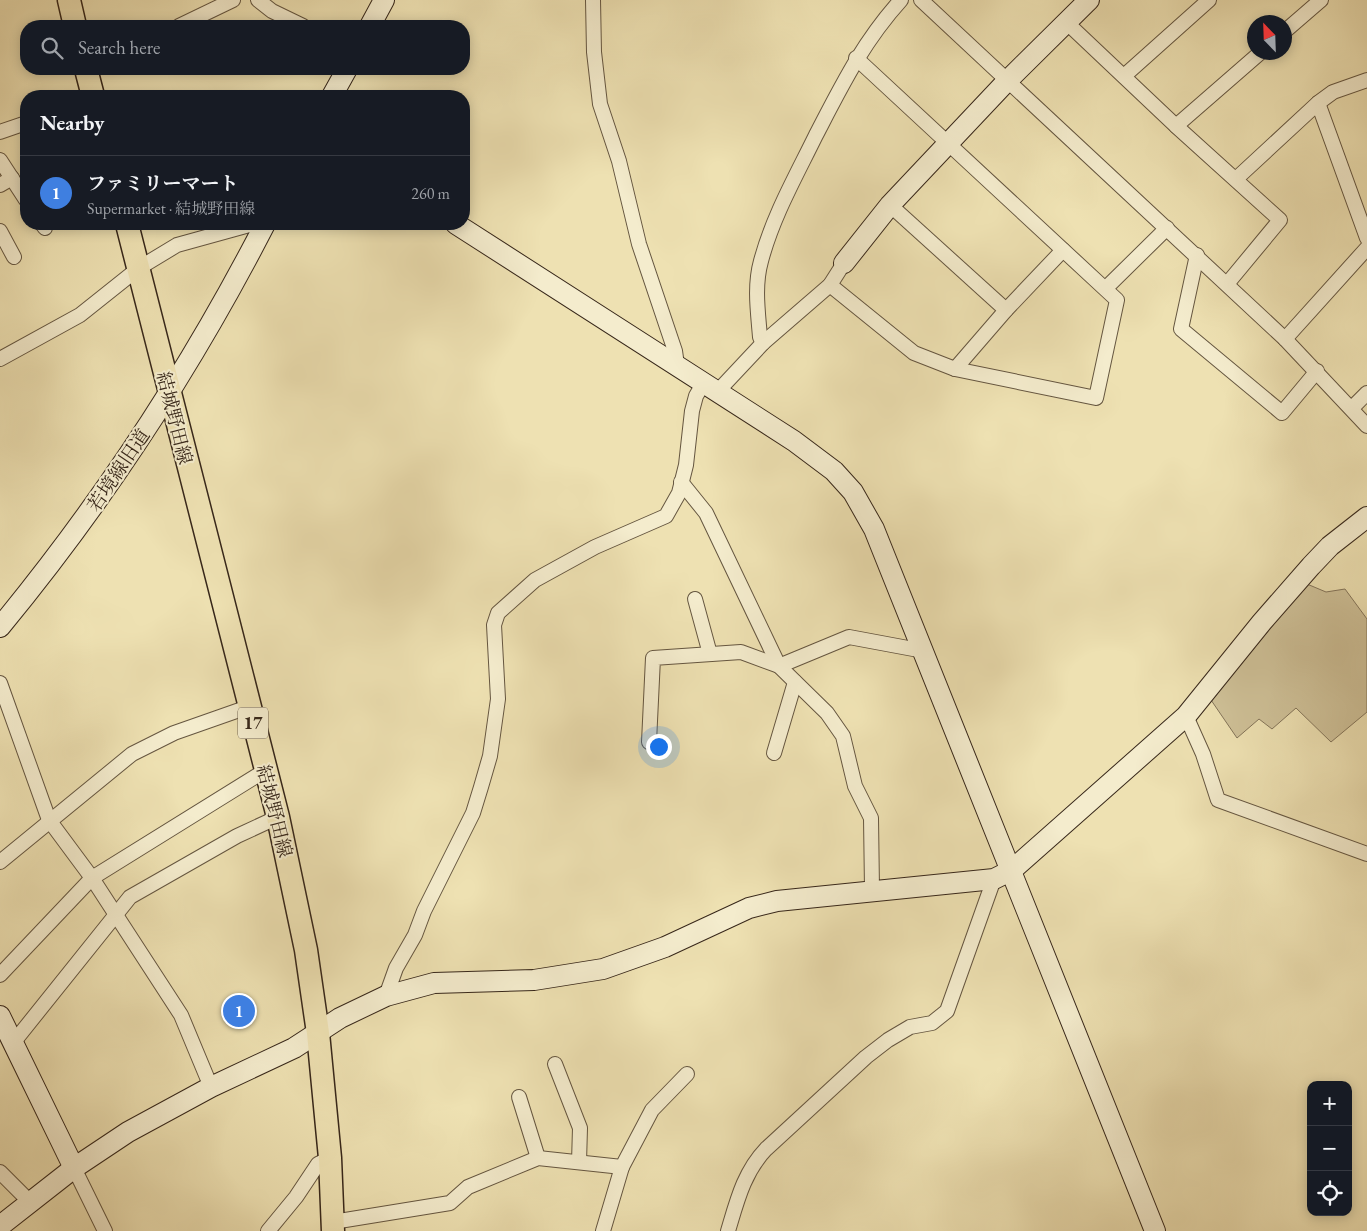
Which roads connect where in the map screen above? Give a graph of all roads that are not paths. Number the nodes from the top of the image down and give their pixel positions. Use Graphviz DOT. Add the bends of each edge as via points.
graph roads {
  1 [pos="68,0"];
  2 [pos="233,0"];
  3 [pos="258,0"];
  4 [pos="384,0"];
  5 [pos="592,0"];
  6 [pos="901,0"];
  7 [pos="1089,0"];
  8 [pos="1209,0"];
  9 [pos="1321,0"];
  10 [pos="925,1"];
  11 [pos="73,20"];
  12 [pos="191,20"];
  13 [pos="291,20"];
  14 [pos="373,20"];
  15 [pos="1066,21"];
  16 [pos="1292,25"];
  17 [pos="856,58"];
  18 [pos="1252,60"];
  19 [pos="344,75"];
  20 [pos="1124,76"];
  21 [pos="1367,80"];
  22 [pos="1008,81"];
  23 [pos="335,90"];
  24 [pos="1318,103"];
  25 [pos="20,125"];
  26 [pos="1176,126"];
  27 [pos="0,132"];
  28 [pos="948,143"];
  29 [pos="0,160"];
  30 [pos="1237,178"];
  31 [pos="6,182"];
  32 [pos="20,195"];
  33 [pos="890,205"];
  34 [pos="1167,228"];
  35 [pos="129,230"];
  36 [pos="231,230"];
  37 [pos="262,230"];
  38 [pos="465,230"];
  39 [pos="0,231"];
  40 [pos="1367,238"];
  41 [pos="1367,248"];
  42 [pos="1063,250"];
  43 [pos="1197,255"];
  44 [pos="14,257"];
  45 [pos="844,263"];
  46 [pos="139,268"];
  47 [pos="1227,284"];
  48 [pos="830,285"];
  49 [pos="1106,288"];
  50 [pos="1006,310"];
  51 [pos="1285,339"];
  52 [pos="763,343"];
  53 [pos="0,359"];
  54 [pos="677,365"];
  55 [pos="955,369"];
  56 [pos="1317,372"];
  57 [pos="711,386"];
  58 [pos="169,392"];
  59 [pos="1367,393"];
  60 [pos="1352,408"];
  61 [pos="1367,426"];
  62 [pos="682,482"];
  63 [pos="1367,517"];
  64 [pos="695,599"];
  65 [pos="0,627"];
  66 [pos="924,651"];
  67 [pos="710,654"];
  68 [pos="779,666"];
  69 [pos="796,682"];
  70 [pos="0,683"];
  71 [pos="248,707"];
  72 [pos="1186,716"];
  73 [pos="649,742"];
  74 [pos="774,753"];
  75 [pos="266,770"];
  76 [pos="278,817"];
  77 [pos="50,820"];
  78 [pos="1367,854"];
  79 [pos="0,862"];
  80 [pos="1003,875"];
  81 [pos="92,878"];
  82 [pos="872,889"];
  83 [pos="115,913"];
  84 [pos="0,975"];
  85 [pos="386,996"];
  86 [pos="0,1016"];
  87 [pos="318,1033"];
  88 [pos="13,1043"];
  89 [pos="555,1064"];
  90 [pos="687,1074"];
  91 [pos="211,1087"];
  92 [pos="520,1097"];
  93 [pos="330,1158"];
  94 [pos="538,1158"];
  95 [pos="579,1162"];
  96 [pos="622,1167"];
  97 [pos="74,1168"];
  98 [pos="0,1172"];
  99 [pos="30,1202"];
  100 [pos="0,1226"];
  101 [pos="333,1226"];
  102 [pos="105,1231"];
  103 [pos="268,1231"];
  104 [pos="603,1231"];
  105 [pos="728,1231"];
  106 [pos="1155,1231"];
  1 -- 11 [label="main road"];
  2 -- 12 [label="street"];
  3 -- 13 [label="street"];
  4 -- 14 [label="street"];
  5 -- 54 [label="street" via="600,104"];
  6 -- 17 [label="street"];
  7 -- 15 [label="street"];
  8 -- 20 [label="street"];
  9 -- 16 [label="street"];
  10 -- 22 [label="street"];
  15 -- 20 [label="street"];
  15 -- 22 [label="street"];
  17 -- 28 [label="street"];
  17 -- 52 [label="street" via="789,186 761,262 757,290"];
  18 -- 26 [label="street"];
  19 -- 23 [label="street"];
  20 -- 26 [label="street"];
  21 -- 24 [label="street" via="1333,92"];
  22 -- 28 [label="street"];
  22 -- 34 [label="street"];
  24 -- 30 [label="street"];
  24 -- 40 [label="street"];
  25 -- 27 [label="street"];
  26 -- 30 [label="street"];
  28 -- 33 [label="street"];
  28 -- 42 [label="street"];
  29 -- 31 [label="street"];
  30 -- 47 [label="street" via="1280,220"];
  31 -- 32 [label="street"];
  33 -- 45 [label="street"];
  33 -- 50 [label="street"];
  34 -- 43 [label="street"];
  34 -- 49 [label="street"];
  35 -- 46 [label="main road, 結城野田線 / 17"];
  36 -- 46 [label="street" via="177,245"];
  37 -- 58 [label="street, 若境線旧道"];
  38 -- 54 [label="street"];
  39 -- 44 [label="street"];
  41 -- 51 [label="street"];
  42 -- 49 [label="street"];
  42 -- 50 [label="street"];
  43 -- 47 [label="street"];
  43 -- 56 [label="street" via="1181,329 1282,413"];
  45 -- 48 [label="street"];
  46 -- 53 [label="street" via="80,315"];
  46 -- 58 [label="main road, 結城野田線 / 17"];
  47 -- 51 [label="street"];
  48 -- 52 [label="street"];
  48 -- 55 [label="street" via="914,353"];
  49 -- 55 [label="street" via="1117,300 1096,398"];
  50 -- 55 [label="street"];
  51 -- 56 [label="street"];
  52 -- 57 [label="street"];
  54 -- 57 [label="street"];
  56 -- 60 [label="street"];
  57 -- 62 [label="street" via="696,396"];
  57 -- 66 [label="street" via="794,441 834,471 853,492 874,529"];
  58 -- 65 [label="street, 若境線旧道" via="89,514"];
  58 -- 71 [label="main road, 結城野田線 / 17"];
  59 -- 60 [label="street"];
  60 -- 61 [label="street"];
  62 -- 68 [label="street" via="706,513"];
  62 -- 85 [label="street" via="666,516 595,548 536,580 498,613 494,625 498,699 490,756 473,813 396,968"];
  63 -- 72 [label="street" via="1330,546 1311,566"];
  64 -- 67 [label="street"];
  66 -- 68 [label="street" via="849,636"];
  66 -- 80 [label="street"];
  67 -- 68 [label="street" via="741,652"];
  67 -- 73 [label="street" via="653,658"];
  68 -- 69 [label="street"];
  69 -- 74 [label="street"];
  69 -- 82 [label="street" via="827,713 843,736 855,786 871,818"];
  70 -- 77 [label="street"];
  71 -- 75 [label="main road, 結城野田線 / 17"];
  71 -- 77 [label="street" via="174,733 132,754"];
  72 -- 78 [label="street" via="1218,800"];
  72 -- 80 [label="street" via="1100,795"];
  75 -- 76 [label="main road, 結城野田線 / 17"];
  75 -- 81 [label="street"];
  76 -- 83 [label="street" via="148,885 130,896"];
  76 -- 87 [label="main road, 結城野田線 / 17" via="306,950"];
  77 -- 79 [label="street"];
  77 -- 81 [label="street"];
  80 -- 82 [label="street"];
  80 -- 105 [label="street" via="947,1011 932,1023 910,1027 866,1057 754,1161 740,1190"];
  80 -- 106 [label="street"];
  81 -- 83 [label="street"];
  81 -- 84 [label="street"];
  82 -- 85 [label="street" via="777,901 749,908 666,947 604,969 534,980 434,983"];
  83 -- 88 [label="street"];
  83 -- 91 [label="street" via="181,1015"];
  85 -- 87 [label="street" via="340,1018"];
  86 -- 88 [label="street"];
  87 -- 91 [label="street" via="294,1048"];
  87 -- 93 [label="main road, 結城野田線 / 17"];
  88 -- 97 [label="street"];
  89 -- 95 [label="street" via="580,1128"];
  90 -- 96 [label="street" via="652,1110"];
  91 -- 97 [label="street" via="128,1132"];
  92 -- 94 [label="street"];
  93 -- 101 [label="main road, 結城野田線 / 17"];
  93 -- 103 [label="street" via="318,1164"];
  94 -- 95 [label="street"];
  94 -- 101 [label="street" via="468,1187 450,1203"];
  95 -- 96 [label="street"];
  96 -- 104 [label="street"];
  97 -- 99 [label="street"];
  97 -- 102 [label="street"];
  98 -- 99 [label="street"];
  99 -- 100 [label="street"];
}
